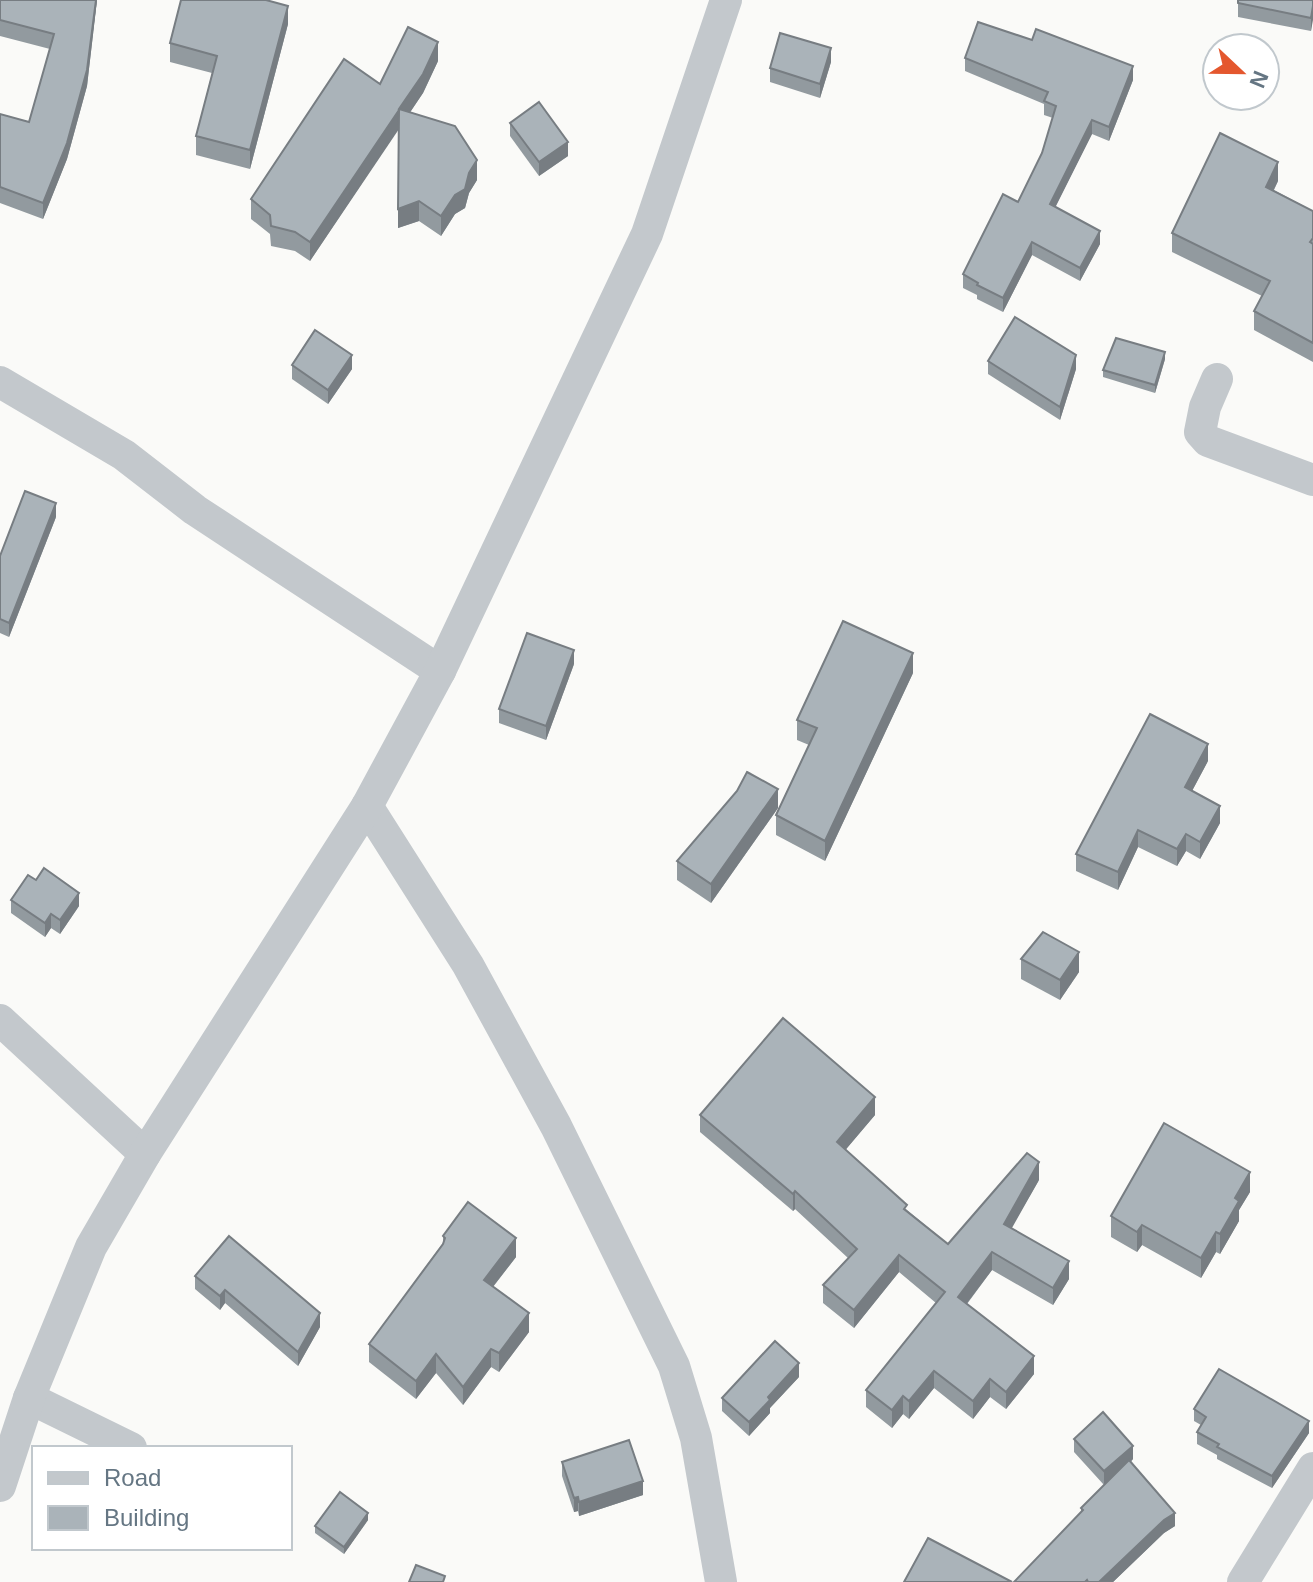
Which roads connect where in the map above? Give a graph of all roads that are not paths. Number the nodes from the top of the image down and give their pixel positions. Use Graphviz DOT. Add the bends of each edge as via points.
graph roads {
  1 [pos="726,0"];
  2 [pos="1217,379"];
  3 [pos="0,382"];
  4 [pos="1313,480"];
  5 [pos="440,671"];
  6 [pos="367,806"];
  7 [pos="0,1020"];
  8 [pos="145,1154"];
  9 [pos="29,1398"];
  10 [pos="127,1446"];
  11 [pos="1313,1468"];
  12 [pos="0,1486"];
  13 [pos="721,1582"];
  14 [pos="1243,1582"];
  1 -- 5 [label="street" via="647,234"];
  2 -- 4 [label="street" via="1200,432 1208,441"];
  3 -- 5 [label="street" via="124,455 195,510"];
  5 -- 6 [label="street"];
  6 -- 8 [label="street"];
  6 -- 13 [label="street" via="468,965 556,1126 674,1366 696,1438"];
  7 -- 8 [label="street"];
  8 -- 9 [label="street" via="91,1247"];
  9 -- 10 [label="street"];
  9 -- 12 [label="street"];
  11 -- 14 [label="street"];
}
